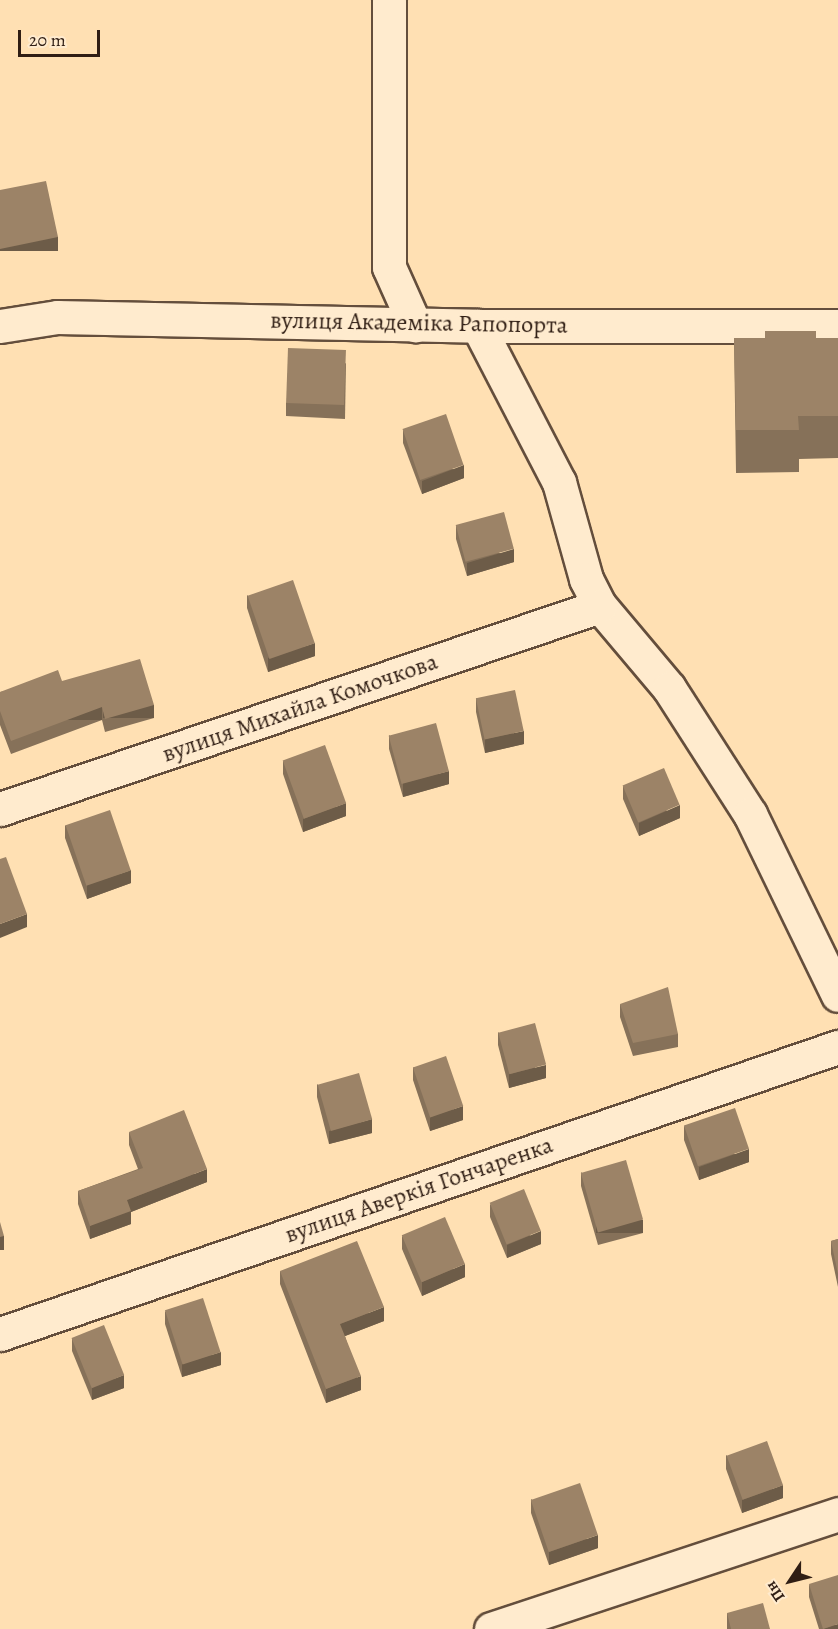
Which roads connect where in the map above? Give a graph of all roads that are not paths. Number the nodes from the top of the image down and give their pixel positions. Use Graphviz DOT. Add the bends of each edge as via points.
graph roads {
  1 [pos="389,0"];
  2 [pos="415,324"];
  3 [pos="0,326"];
  4 [pos="478,326"];
  5 [pos="838,326"];
  6 [pos="600,606"];
  7 [pos="0,809"];
  8 [pos="838,995"];
  9 [pos="838,1047"];
  10 [pos="0,1334"];
  11 [pos="838,1514"];
  12 [pos="490,1629"];
  1 -- 2 [label="street" via="389,267"];
  2 -- 3 [label="street, вулиця Академіка Рапопорта" via="57,317"];
  2 -- 4 [label="street, вулиця Академіка Рапопорта"];
  4 -- 5 [label="street, вулиця Академіка Рапопорта"];
  4 -- 6 [label="street" via="559,482 586,579"];
  6 -- 7 [label="street, вулиця Михайла Комочкова"];
  6 -- 8 [label="street" via="669,688 750,814"];
  9 -- 10 [label="street, вулиця Аверкія Гончаренка"];
  11 -- 12 [label="street"];
}
